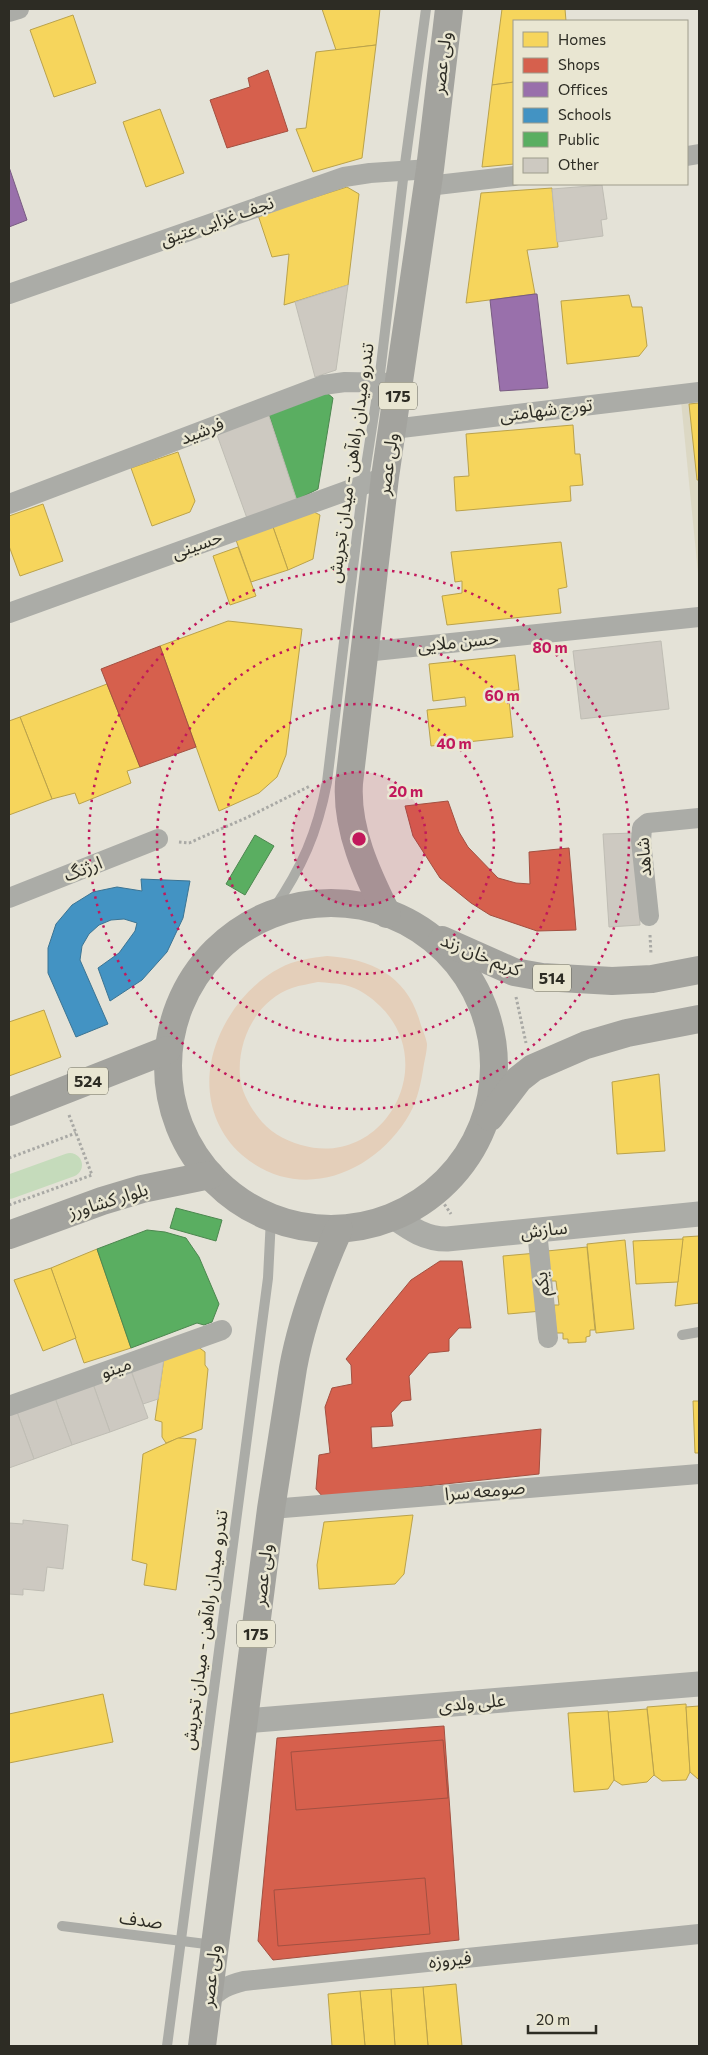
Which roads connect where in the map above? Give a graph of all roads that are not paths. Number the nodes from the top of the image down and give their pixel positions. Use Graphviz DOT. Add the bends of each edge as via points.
graph roads {
  1 [pos="19,9"];
  2 [pos="426,9"];
  3 [pos="449,9"];
  4 [pos="9,12"];
  5 [pos="421,176"];
  6 [pos="513,176"];
  7 [pos="9,294"];
  8 [pos="389,382"];
  9 [pos="699,392"];
  10 [pos="393,429"];
  11 [pos="374,481"];
  12 [pos="9,504"];
  13 [pos="9,613"];
  14 [pos="699,617"];
  15 [pos="365,652"];
  16 [pos="699,818"];
  17 [pos="158,839"];
  18 [pos="9,898"];
  19 [pos="273,910"];
  20 [pos="387,914"];
  21 [pos="649,916"];
  22 [pos="414,926"];
  23 [pos="699,970"];
  24 [pos="699,1019"];
  25 [pos="167,1050"];
  26 [pos="9,1112"];
  27 [pos="480,1133"];
  28 [pos="210,1175"];
  29 [pos="699,1214"];
  30 [pos="394,1217"];
  31 [pos="271,1218"];
  32 [pos="339,1229"];
  33 [pos="537,1230"];
  34 [pos="9,1235"];
  35 [pos="222,1330"];
  36 [pos="699,1332"];
  37 [pos="682,1335"];
  38 [pos="548,1338"];
  39 [pos="9,1406"];
  40 [pos="699,1474"];
  41 [pos="271,1509"];
  42 [pos="699,1684"];
  43 [pos="245,1721"];
  44 [pos="62,1926"];
  45 [pos="699,1934"];
  46 [pos="180,1941"];
  47 [pos="215,1945"];
  48 [pos="208,2002"];
  49 [pos="167,2046"];
  50 [pos="202,2046"];
  1 -- 4 [label="street"];
  2 -- 5 [label="lane"];
  3 -- 5 [label="main road, ولی عصر / 175"];
  5 -- 6 [label="street, نجف غزایی عتیق"];
  5 -- 7 [label="street, نجف غزایی عتیق" via="370,173 344,178"];
  5 -- 8 [label="main road, ولی عصر / 175"];
  8 -- 10 [label="main road, ولی عصر / 175"];
  8 -- 11 [label="lane, تندرو میدان راه‌آهن - میدان تجریش"];
  8 -- 12 [label="street, فرشید" via="323,384"];
  9 -- 10 [label="street, تورج شهامتی"];
  10 -- 11 [label="main road, ولی عصر / 175"];
  11 -- 13 [label="street, حسینی"];
  11 -- 15 [label="main road, ولی عصر / 175"];
  11 -- 19 [label="lane, تندرو میدان راه‌آهن - میدان تجریش" via="321,813 300,867"];
  14 -- 15 [label="street, حسن ملایی"];
  15 -- 20 [label="main road, ولی عصر / 175" via="349,791 360,854"];
  16 -- 21 [label="street, شاهد" via="648,823 642,828"];
  17 -- 18 [label="street, ارژنگ"];
  19 -- 20 [label="main road" via="326,902"];
  19 -- 25 [label="main road" via="229,939 203,965 184,996"];
  20 -- 22 [label="main road"];
  22 -- 23 [label="main road, کریم خان زند / 514" via="514,972 575,980 652,979"];
  22 -- 27 [label="main road" via="451,956 465,973 486,1018 495,1062 493,1088"];
  24 -- 27 [label="main road" via="627,1033 586,1045 533,1068 518,1079"];
  25 -- 26 [label="main road, 524"];
  25 -- 28 [label="main road" via="172,1107 188,1146"];
  27 -- 30 [label="main road" via="461,1165 436,1192"];
  28 -- 31 [label="main road" via="247,1206"];
  28 -- 34 [label="main road, بلوار کشاورز" via="142,1189"];
  29 -- 33 [label="street, سازش"];
  30 -- 32 [label="main road"];
  30 -- 33 [label="street, سازش" via="432,1239"];
  31 -- 32 [label="main road" via="297,1225"];
  31 -- 46 [label="lane, تندرو میدان راه‌آهن - میدان تجریش" via="268,1278"];
  32 -- 41 [label="main road, ولی عصر / 175" via="314,1290 296,1350"];
  33 -- 38 [label="street, یکم"];
  35 -- 39 [label="street, مینو"];
  36 -- 37 [label="lane"];
  40 -- 41 [label="street, صومعه سرا"];
  41 -- 43 [label="main road, ولی عصر / 175"];
  42 -- 43 [label="street, علی ولدی"];
  43 -- 47 [label="main road, ولی عصر / 175"];
  44 -- 46 [label="lane, صدف"];
  45 -- 48 [label="street, فیروزه" via="244,1981 216,1992"];
  46 -- 47 [label="lane, صدف"];
  46 -- 49 [label="lane, تندرو میدان راه‌آهن - میدان تجریش"];
  47 -- 48 [label="main road, ولی عصر / 175"];
  48 -- 50 [label="main road, ولی عصر / 175"];
}
